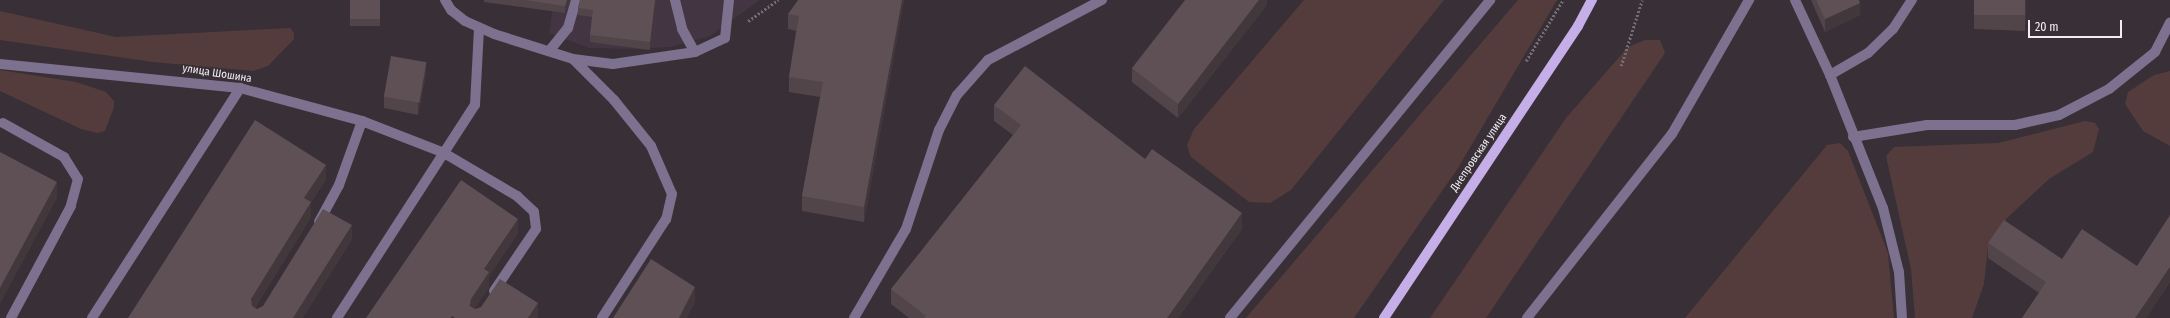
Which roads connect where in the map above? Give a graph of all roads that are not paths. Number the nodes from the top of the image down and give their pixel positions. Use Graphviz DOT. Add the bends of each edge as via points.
graph roads {
  1 [pos="445,0"];
  2 [pos="576,0"];
  3 [pos="676,0"];
  4 [pos="729,0"];
  5 [pos="1102,0"];
  6 [pos="1490,0"];
  7 [pos="1592,0"];
  8 [pos="1749,0"];
  9 [pos="1795,0"];
  10 [pos="1912,0"];
  11 [pos="2170,23"];
  12 [pos="479,28"];
  13 [pos="550,50"];
  14 [pos="695,52"];
  15 [pos="572,59"];
  16 [pos="0,64"];
  17 [pos="1830,75"];
  18 [pos="240,88"];
  19 [pos="3,122"];
  20 [pos="362,122"];
  21 [pos="1853,136"];
  22 [pos="444,153"];
  23 [pos="314,229"];
  24 [pos="489,299"];
  25 [pos="11,318"];
  26 [pos="92,318"];
  27 [pos="337,318"];
  28 [pos="602,318"];
  29 [pos="854,318"];
  30 [pos="1230,318"];
  31 [pos="1384,318"];
  32 [pos="1527,318"];
  33 [pos="1902,318"];
  1 -- 12 [label="street" via="451,10"];
  2 -- 13 [label="street" via="568,28"];
  3 -- 14 [label="street" via="682,29"];
  4 -- 14 [label="street" via="725,38"];
  5 -- 29 [label="street" via="988,60 957,96 939,130 906,229"];
  6 -- 30 [label="street"];
  7 -- 31 [label="main road, Днепровская улица" via="1578,26"];
  8 -- 32 [label="street" via="1672,134"];
  9 -- 17 [label="street"];
  10 -- 17 [label="street" via="1893,30 1868,53"];
  11 -- 21 [label="street" via="2156,52 2109,89 2059,115 2015,125 1927,125"];
  12 -- 13 [label="street"];
  12 -- 22 [label="street" via="475,105"];
  13 -- 15 [label="street"];
  14 -- 15 [label="street" via="613,64"];
  15 -- 28 [label="street" via="614,100 650,146 672,194 666,219"];
  16 -- 18 [label="street, улица Шошина"];
  17 -- 21 [label="street"];
  18 -- 20 [label="street, улица Шошина"];
  18 -- 26 [label="street"];
  19 -- 25 [label="street" via="64,157 78,179 71,206"];
  20 -- 22 [label="street, улица Шошина"];
  20 -- 23 [label="street" via="339,185"];
  21 -- 33 [label="street" via="1883,208 1899,272"];
  22 -- 24 [label="street, улица Шошина" via="517,196 534,212 536,228"];
  22 -- 27 [label="street"];
}
